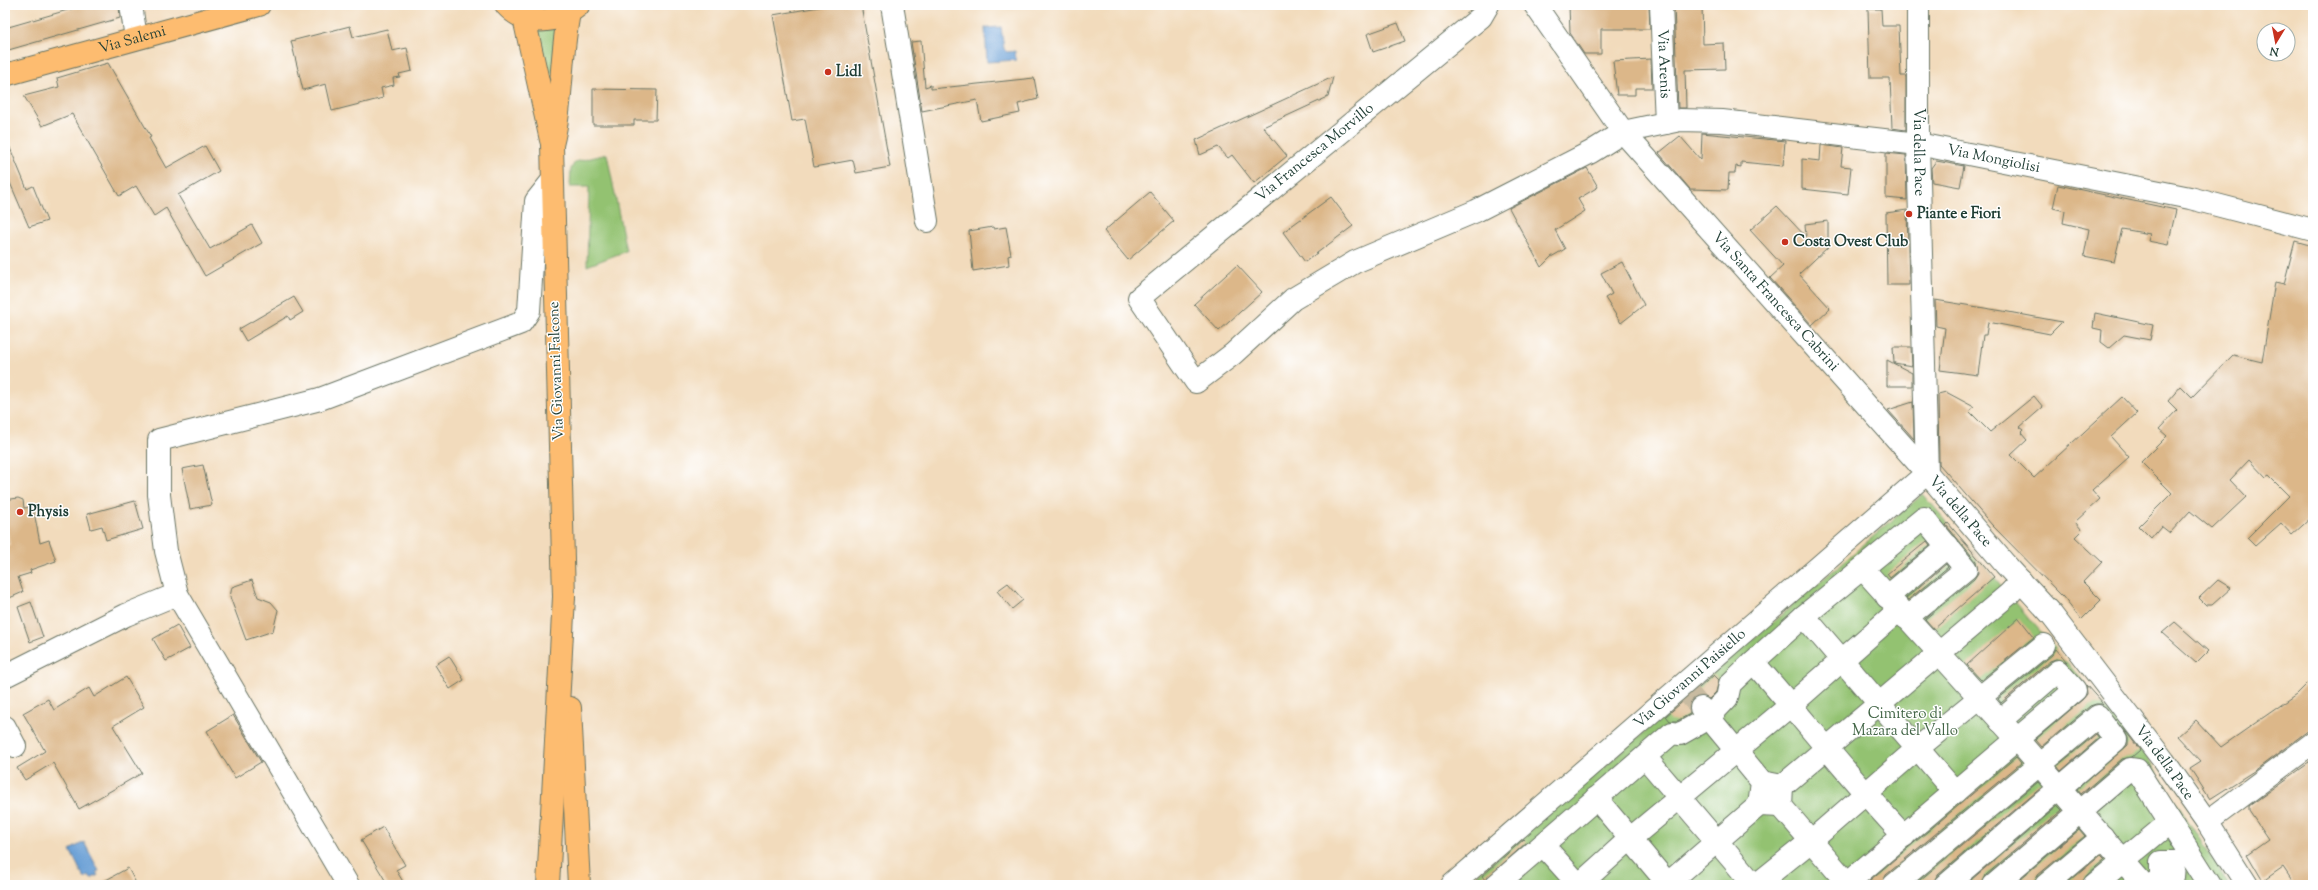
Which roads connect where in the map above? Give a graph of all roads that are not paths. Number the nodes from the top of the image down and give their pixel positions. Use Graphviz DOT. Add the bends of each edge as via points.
graph roads {
  1 [pos="131,5"];
  2 [pos="259,5"];
  3 [pos="506,5"];
  4 [pos="892,5"];
  5 [pos="1488,5"];
  6 [pos="1535,5"];
  7 [pos="1661,5"];
  8 [pos="1918,5"];
  9 [pos="574,9"];
  10 [pos="524,18"];
  11 [pos="136,38"];
  12 [pos="5,75"];
  13 [pos="1666,123"];
  14 [pos="1623,132"];
  15 [pos="1918,144"];
  16 [pos="552,145"];
  17 [pos="552,181"];
  18 [pos="928,221"];
  19 [pos="2313,230"];
  20 [pos="1927,473"];
  21 [pos="1948,546"];
  22 [pos="1863,569"];
  23 [pos="2020,581"];
  24 [pos="177,594"];
  25 [pos="564,597"];
  26 [pos="1898,608"];
  27 [pos="1804,616"];
  28 [pos="2044,644"];
  29 [pos="1938,654"];
  30 [pos="1841,661"];
  31 [pos="1753,662"];
  32 [pos="5,676"];
  33 [pos="1980,698"];
  34 [pos="1695,701"];
  35 [pos="1879,703"];
  36 [pos="1791,705"];
  37 [pos="2000,721"];
  38 [pos="2017,739"];
  39 [pos="2313,743"];
  40 [pos="1825,748"];
  41 [pos="1918,748"];
  42 [pos="1737,751"];
  43 [pos="1645,756"];
  44 [pos="2039,764"];
  45 [pos="2060,788"];
  46 [pos="1775,791"];
  47 [pos="1955,792"];
  48 [pos="1864,793"];
  49 [pos="1682,797"];
  50 [pos="1596,798"];
  51 [pos="2080,811"];
  52 [pos="2170,822"];
  53 [pos="2207,822"];
  54 [pos="1904,836"];
  55 [pos="2103,837"];
  56 [pos="1631,838"];
  57 [pos="1717,840"];
  58 [pos="1811,841"];
  59 [pos="2146,841"];
  60 [pos="1543,845"];
  61 [pos="2122,860"];
  62 [pos="2232,862"];
  63 [pos="2167,873"];
  64 [pos="1668,884"];
  65 [pos="1847,884"];
  66 [pos="2207,884"];
  67 [pos="348,885"];
  68 [pos="548,885"];
  69 [pos="565,885"];
  70 [pos="578,885"];
  71 [pos="1452,885"];
  72 [pos="1496,885"];
  73 [pos="1579,885"];
  74 [pos="1755,885"];
  75 [pos="1894,885"];
  76 [pos="1946,885"];
  77 [pos="1994,885"];
  78 [pos="2046,885"];
  79 [pos="2094,885"];
  80 [pos="2247,885"];
  1 -- 11 [label="street"];
  2 -- 11 [label="main road, Via Salemi"];
  3 -- 10 [label="main road"];
  4 -- 18 [label="street"];
  5 -- 14 [label="street, Via Francesca Morvillo" via="1481,17 1139,298 1196,382 1233,354 1293,299 1355,262 1476,211 1591,152"];
  6 -- 14 [label="street, Via Santa Francesca Cabrini"];
  7 -- 13 [label="street, Via Arenis"];
  8 -- 15 [label="street, Via della Pace"];
  9 -- 10 [label="main road" via="554,20"];
  9 -- 16 [label="main road" via="564,40 559,119"];
  10 -- 16 [label="main road"];
  11 -- 12 [label="main road, Via Salemi"];
  13 -- 14 [label="street, Via Mongiolisi"];
  13 -- 15 [label="street, Via Mongiolisi" via="1680,120 1722,121"];
  14 -- 20 [label="street, Via Santa Francesca Cabrini"];
  15 -- 19 [label="street, Via Mongiolisi" via="2190,198"];
  15 -- 20 [label="street, Via della Pace"];
  16 -- 17 [label="main road, Via Giovanni Falcone"];
  17 -- 24 [label="street" via="536,201 529,311 521,323 320,400 159,440 159,495 166,550"];
  17 -- 25 [label="main road, Via Giovanni Falcone"];
  20 -- 23 [label="street, Via della Pace"];
  20 -- 34 [label="street, Via Giovanni Paisiello"];
  21 -- 22 [label="street" via="1924,518"];
  21 -- 26 [label="street"];
  21 -- 26 [label="street" via="1966,569"];
  22 -- 26 [label="street"];
  22 -- 27 [label="street"];
  23 -- 29 [label="street" via="2009,594"];
  23 -- 53 [label="street, Via della Pace" via="2052,615 2164,761"];
  24 -- 32 [label="street" via="126,615"];
  24 -- 67 [label="street"];
  25 -- 68 [label="main road"];
  25 -- 69 [label="main road"];
  25 -- 70 [label="main road"];
  26 -- 29 [label="street"];
  26 -- 30 [label="street"];
  27 -- 30 [label="street"];
  27 -- 31 [label="street"];
  28 -- 33 [label="street"];
  29 -- 33 [label="street"];
  29 -- 35 [label="street"];
  30 -- 35 [label="street"];
  30 -- 36 [label="street"];
  31 -- 34 [label="street" via="1730,684 1727,698"];
  31 -- 36 [label="street"];
  33 -- 37 [label="street"];
  33 -- 41 [label="street"];
  34 -- 42 [label="street"];
  34 -- 43 [label="street" via="1680,734 1672,733"];
  34 -- 71 [label="street, Via Giovanni Paisiello"];
  35 -- 40 [label="street"];
  35 -- 41 [label="street"];
  36 -- 40 [label="street"];
  36 -- 42 [label="street"];
  37 -- 38 [label="street"];
  37 -- 38 [label="street" via="2058,671 2075,690"];
  38 -- 44 [label="street"];
  38 -- 47 [label="street"];
  39 -- 53 [label="street"];
  40 -- 46 [label="street"];
  40 -- 48 [label="street"];
  41 -- 47 [label="street"];
  41 -- 48 [label="street"];
  42 -- 46 [label="street"];
  42 -- 49 [label="street"];
  43 -- 49 [label="street"];
  43 -- 50 [label="street"];
  44 -- 45 [label="street"];
  44 -- 45 [label="street" via="2098,716 2116,740"];
  44 -- 75 [label="street"];
  45 -- 51 [label="street"];
  45 -- 76 [label="street"];
  46 -- 57 [label="street"];
  46 -- 58 [label="street"];
  47 -- 54 [label="street"];
  48 -- 54 [label="street"];
  48 -- 58 [label="street"];
  49 -- 56 [label="street"];
  49 -- 57 [label="street"];
  50 -- 56 [label="street"];
  50 -- 60 [label="street"];
  51 -- 52 [label="street" via="2130,768 2137,770"];
  51 -- 55 [label="street"];
  51 -- 77 [label="street"];
  52 -- 59 [label="street"];
  52 -- 63 [label="street"];
  53 -- 62 [label="street, Via della Pace"];
  54 -- 65 [label="street"];
  55 -- 61 [label="street"];
  55 -- 78 [label="street"];
  56 -- 64 [label="street"];
  56 -- 73 [label="street"];
  57 -- 64 [label="street"];
  57 -- 74 [label="street"];
  58 -- 65 [label="street"];
  58 -- 74 [label="street"];
  59 -- 61 [label="street"];
  59 -- 63 [label="street"];
  60 -- 72 [label="street"];
  60 -- 73 [label="street"];
  61 -- 63 [label="street"];
  61 -- 79 [label="street"];
  62 -- 66 [label="street"];
  62 -- 80 [label="street, Via della Pace"];
  63 -- 66 [label="street"];
}
